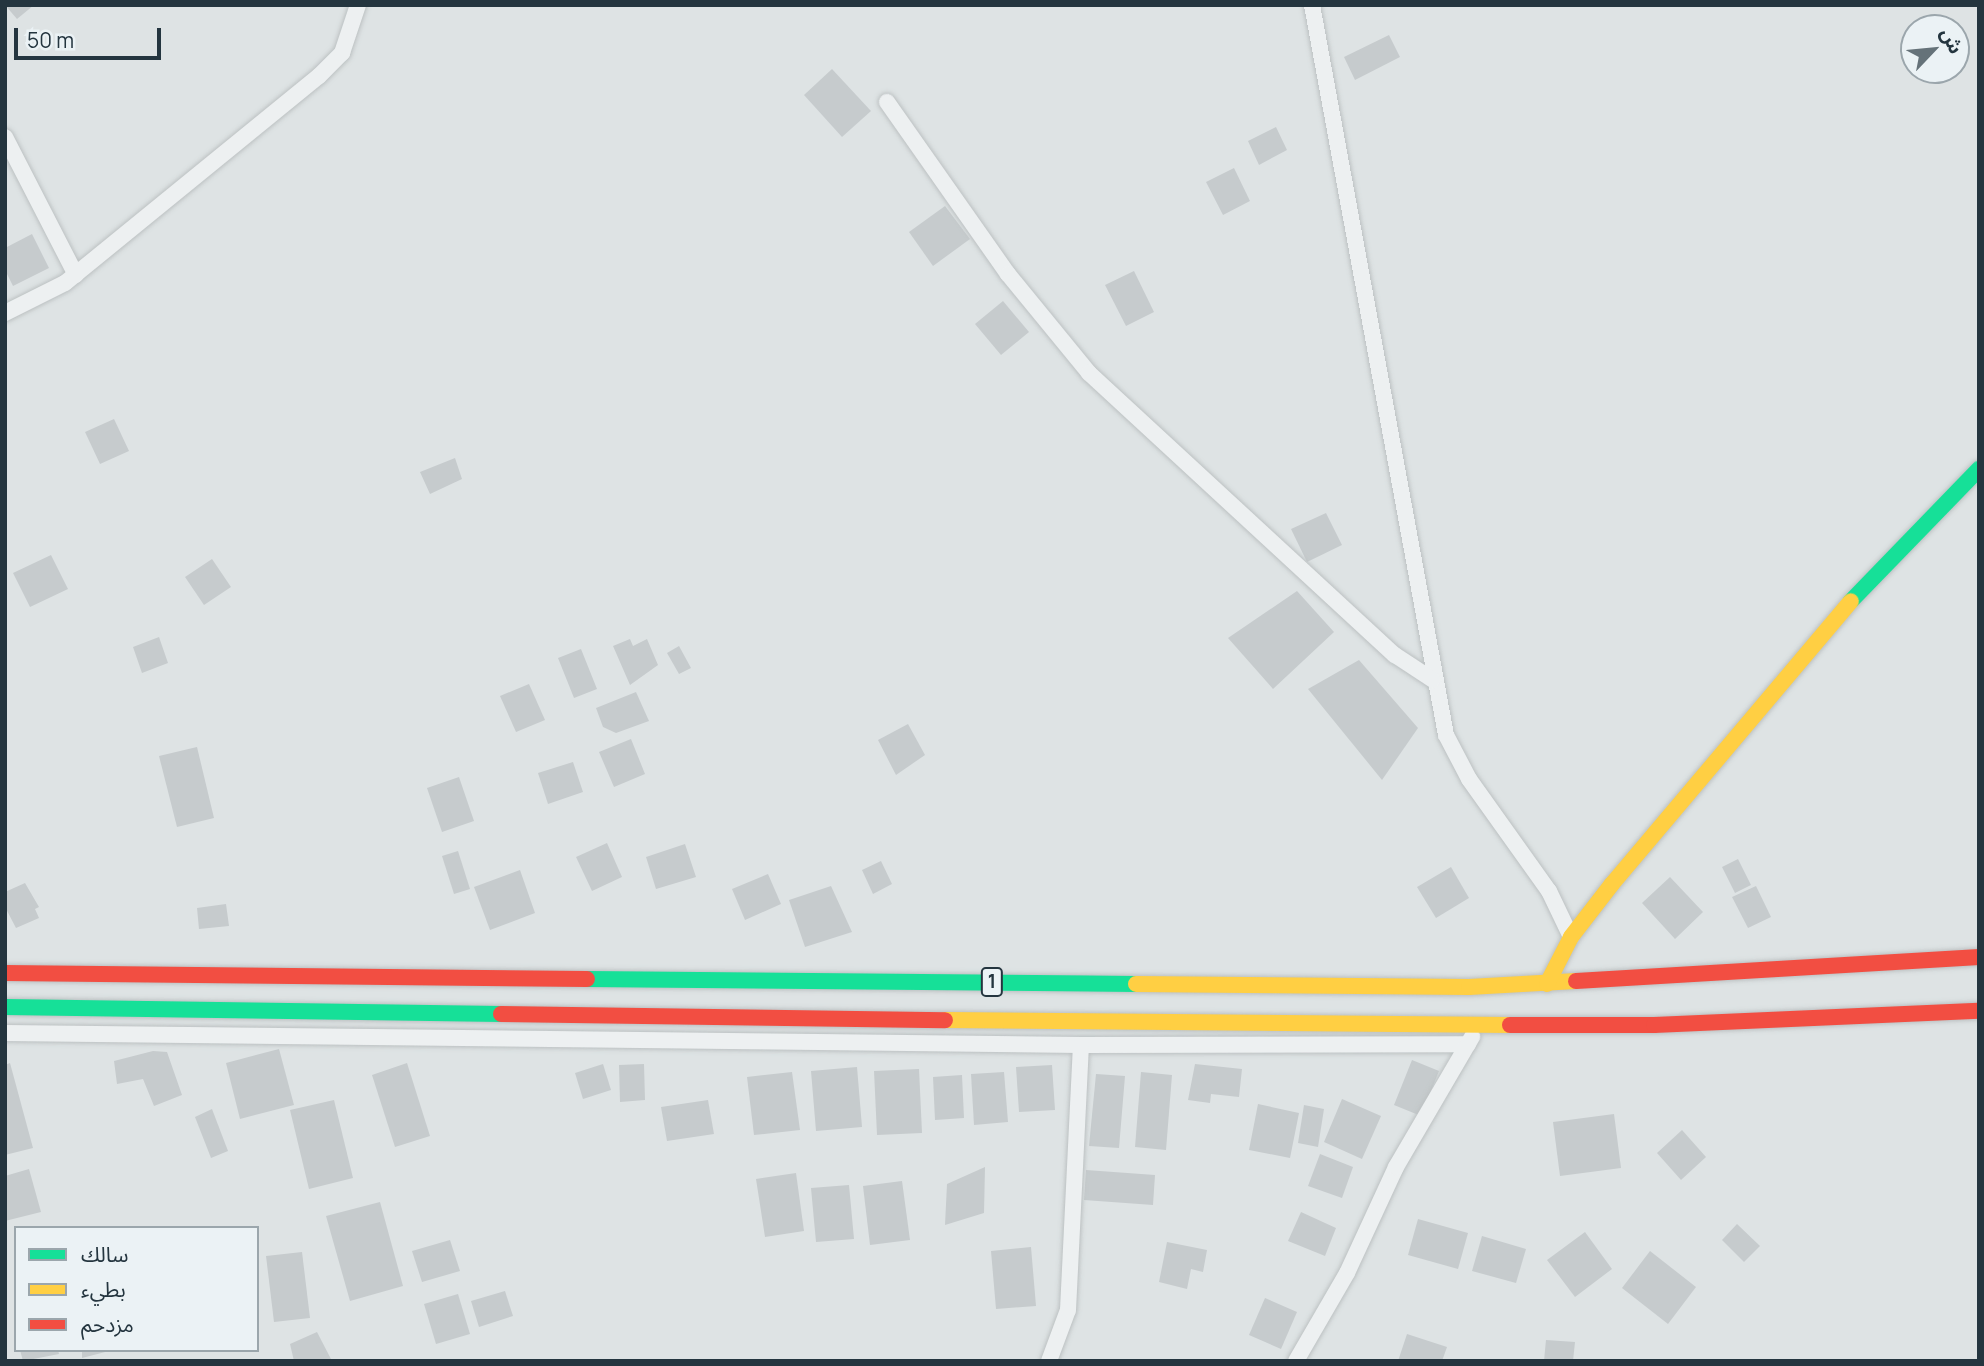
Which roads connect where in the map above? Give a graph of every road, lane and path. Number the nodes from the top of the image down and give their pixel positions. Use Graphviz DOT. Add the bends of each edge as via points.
graph roads {
  1 [pos="358,5"];
  2 [pos="1312,5"];
  3 [pos="887,102"];
  4 [pos="5,137"];
  5 [pos="76,275"];
  6 [pos="5,313"];
  7 [pos="1979,469"];
  8 [pos="1433,680"];
  9 [pos="1572,937"];
  10 [pos="1979,957"];
  11 [pos="5,973"];
  12 [pos="1547,984"];
  13 [pos="5,1007"];
  14 [pos="1979,1011"];
  15 [pos="1479,1026"];
  16 [pos="5,1033"];
  17 [pos="1468,1044"];
  18 [pos="1081,1045"];
  19 [pos="1049,1361"];
  20 [pos="1296,1361"];
  1 -- 5 [label="street" via="342,53 319,76"];
  2 -- 8 [label="street"];
  3 -- 8 [label="street" via="1008,274 1089,373 1395,655"];
  4 -- 5 [label="street"];
  5 -- 6 [label="street"];
  7 -- 9 [label="main road" via="1811,643"];
  8 -- 9 [label="street" via="1455,758 1549,891"];
  9 -- 12 [label="main road"];
  10 -- 12 [label="main road, 1"];
  11 -- 12 [label="main road, 1"];
  13 -- 15 [label="main road, 1"];
  14 -- 15 [label="main road, 1" via="1654,1025"];
  15 -- 17 [label="street"];
  16 -- 18 [label="street"];
  17 -- 18 [label="street"];
  17 -- 20 [label="street" via="1395,1167 1347,1273"];
  18 -- 19 [label="street" via="1068,1310"];
}
